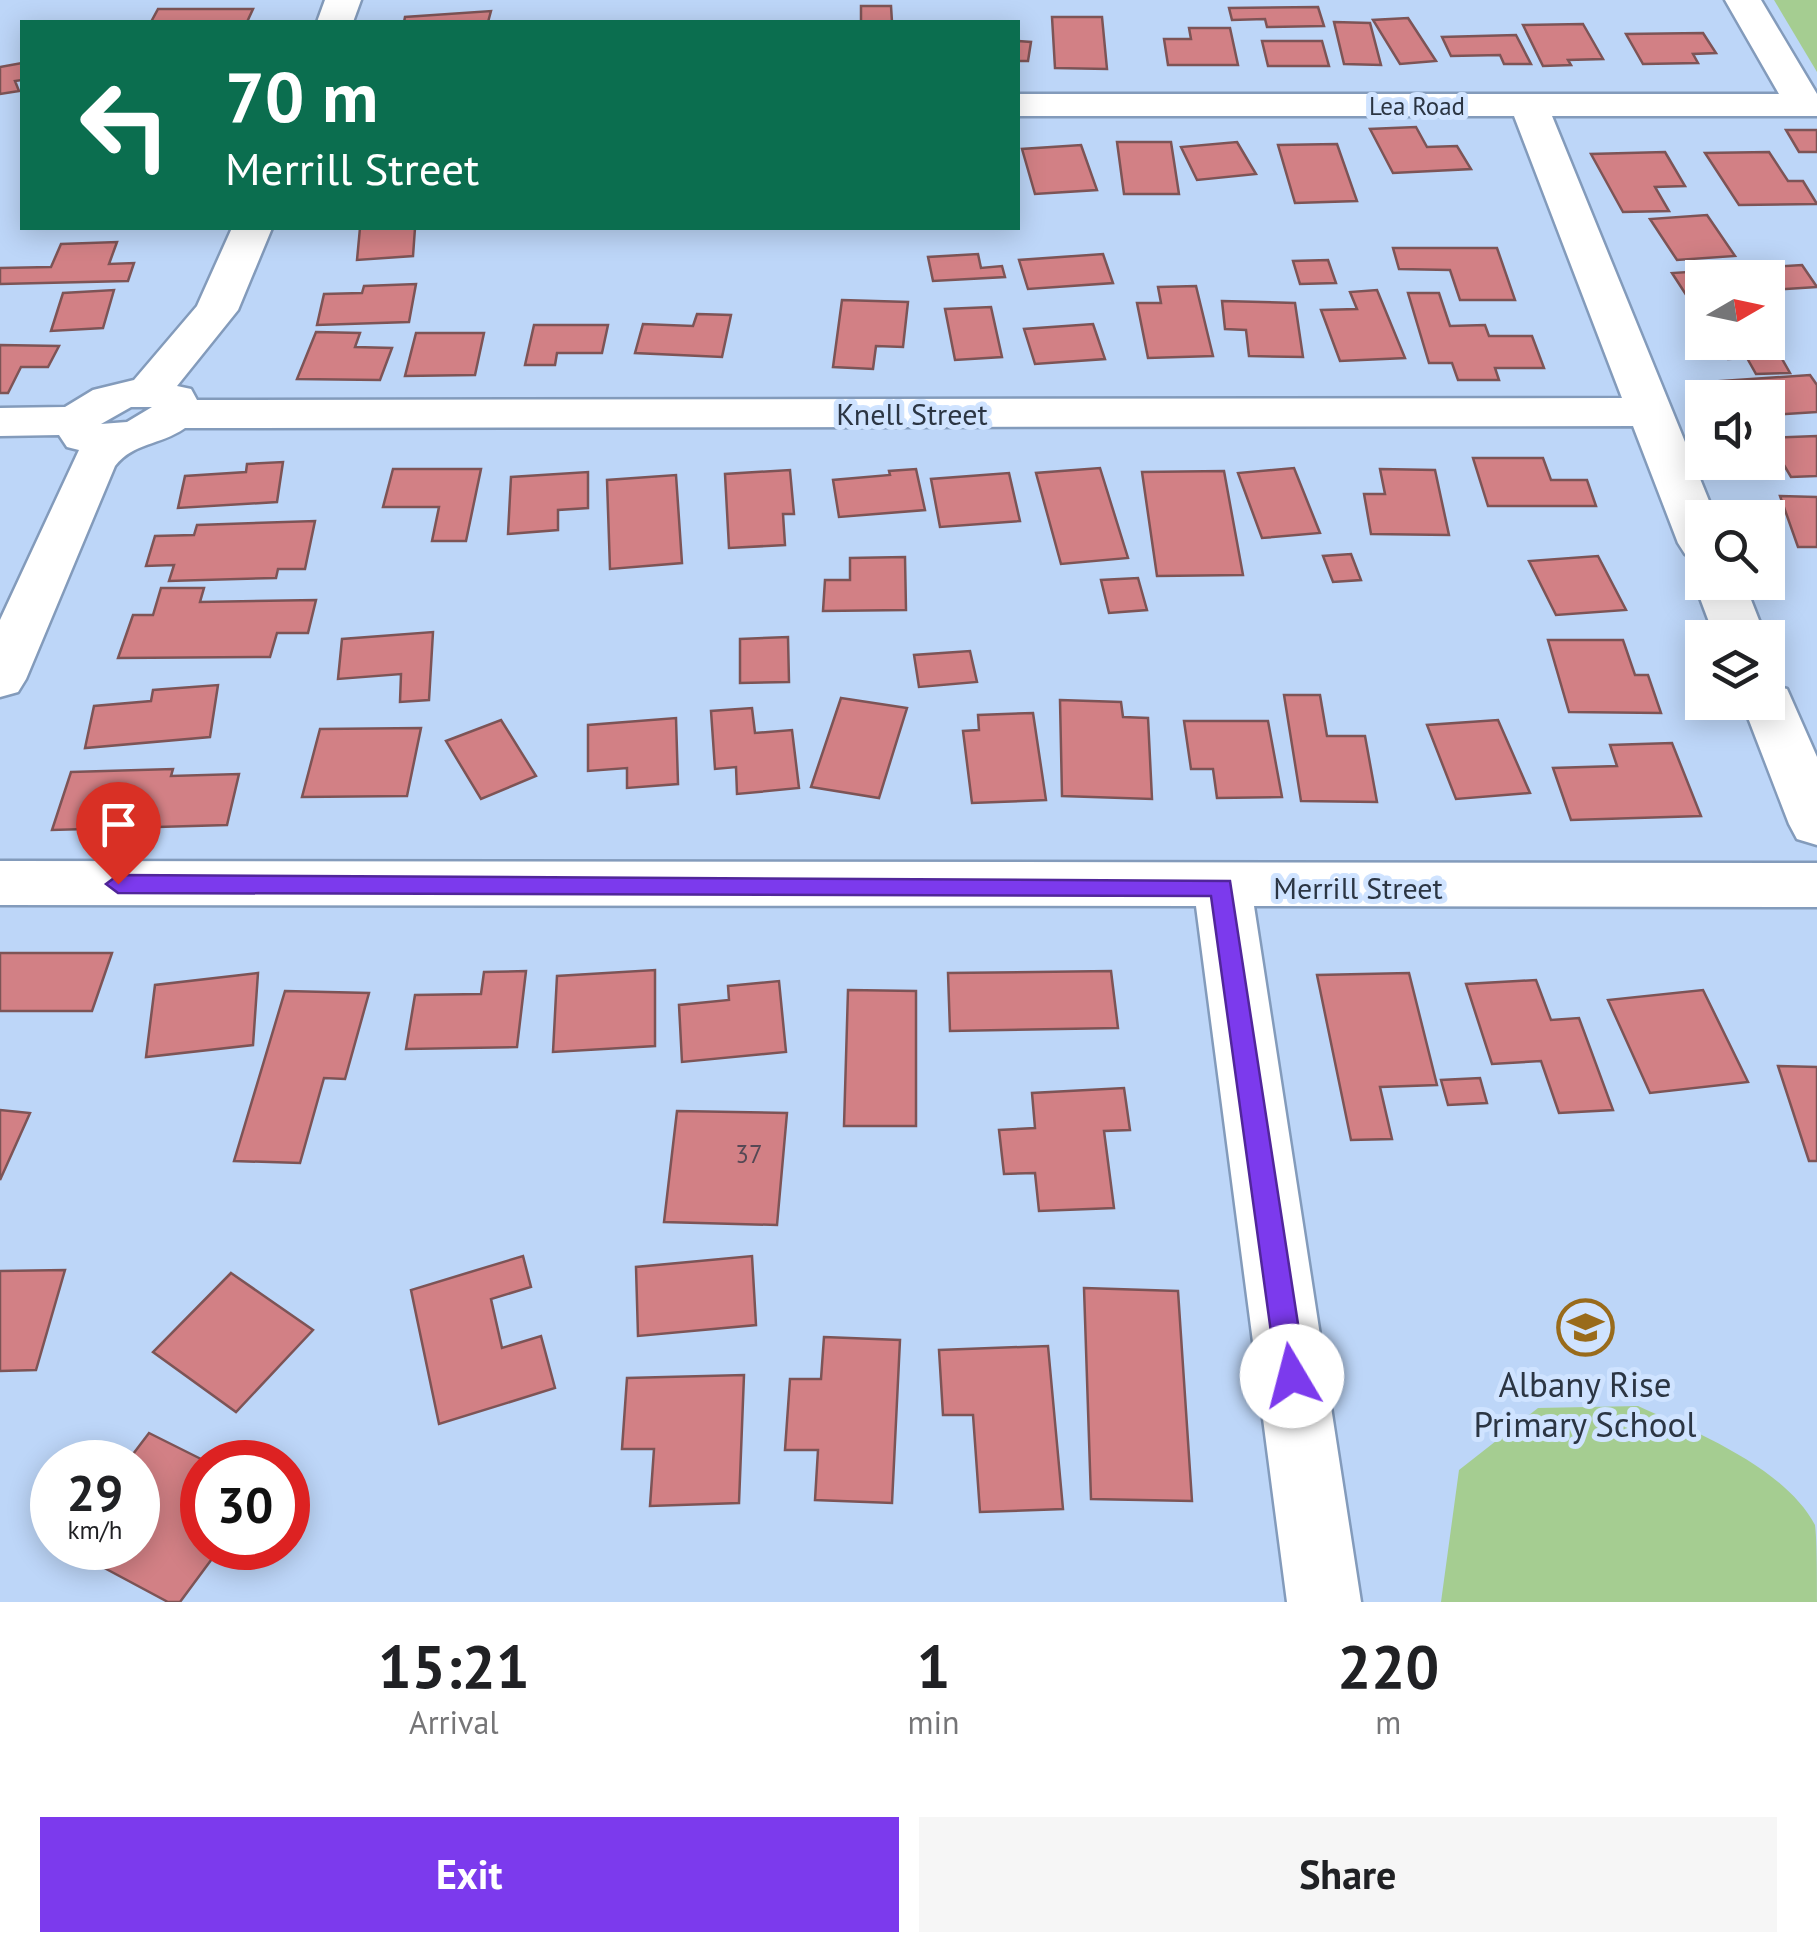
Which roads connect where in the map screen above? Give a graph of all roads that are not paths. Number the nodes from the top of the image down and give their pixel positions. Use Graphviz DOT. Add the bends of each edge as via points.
graph roads {
  1 [pos="1743,0"];
  2 [pos="1020,105"];
  3 [pos="1811,105"];
  4 [pos="1529,106"];
  5 [pos="251,230"];
  6 [pos="161,403"];
  7 [pos="1650,412"];
  8 [pos="0,422"];
  9 [pos="93,430"];
  10 [pos="1685,500"];
  11 [pos="0,679"];
  12 [pos="1775,720"];
  13 [pos="1817,824"];
  14 [pos="0,884"];
  15 [pos="1817,885"];
  16 [pos="1222,887"];
  17 [pos="1324,1602"];
  1 -- 3 [label="street"];
  2 -- 4 [label="street, Lea Road"];
  3 -- 4 [label="street, Lea Road"];
  4 -- 7 [label="street"];
  5 -- 6 [label="street" via="217,310"];
  6 -- 7 [label="street, Knell Street"];
  6 -- 9 [label="street, Knell Street" via="122,393 94,406"];
  7 -- 10 [label="street"];
  8 -- 9 [label="street"];
  9 -- 11 [label="street" via="93,462"];
  12 -- 13 [label="street"];
  14 -- 16 [label="street, Merrill Street"];
  15 -- 16 [label="street, Merrill Street"];
  16 -- 17 [label="street"];
}
